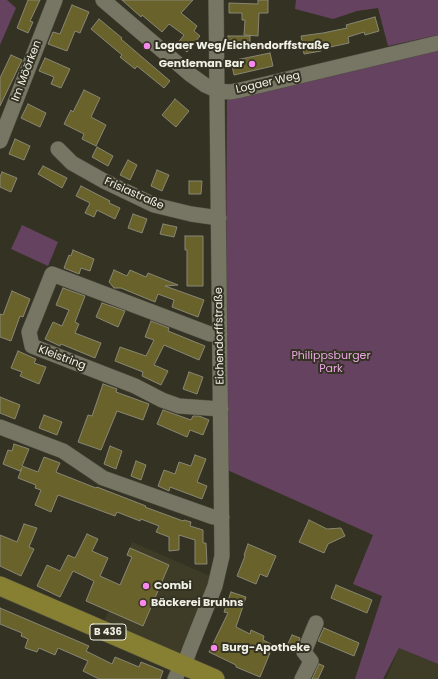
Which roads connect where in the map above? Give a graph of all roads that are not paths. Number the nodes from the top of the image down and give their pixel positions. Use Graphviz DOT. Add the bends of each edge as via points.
graph roads {
  1 [pos="55,0"];
  2 [pos="103,0"];
  3 [pos="216,0"];
  4 [pos="438,43"];
  5 [pos="218,91"];
  6 [pos="0,141"];
  7 [pos="58,149"];
  8 [pos="219,218"];
  9 [pos="220,334"];
  10 [pos="221,409"];
  11 [pos="0,427"];
  12 [pos="222,517"];
  13 [pos="0,586"];
  14 [pos="316,623"];
  15 [pos="179,672"];
  16 [pos="215,679"];
  17 [pos="302,679"];
  1 -- 6 [label="street, Im Möörken"];
  2 -- 5 [label="street" via="191,75"];
  3 -- 5 [label="street, Eichendorffstraße"];
  4 -- 5 [label="street, Logaer Weg" via="242,90"];
  5 -- 8 [label="street, Eichendorffstraße"];
  7 -- 8 [label="street, Frisiastraße" via="72,163 154,204"];
  8 -- 9 [label="street, Eichendorffstraße"];
  9 -- 10 [label="street, Eichendorffstraße"];
  9 -- 10 [label="street, Kleistring" via="210,334 52,274 29,332 32,346 135,386 162,400 179,406"];
  10 -- 12 [label="street, Eichendorffstraße"];
  11 -- 12 [label="street" via="63,451 103,478 213,517"];
  12 -- 15 [label="street, Eichendorffstraße" via="221,566"];
  13 -- 15 [label="main road, B 436"];
  14 -- 17 [label="street" via="304,652 311,661"];
  15 -- 16 [label="main road, B 436"];
}
